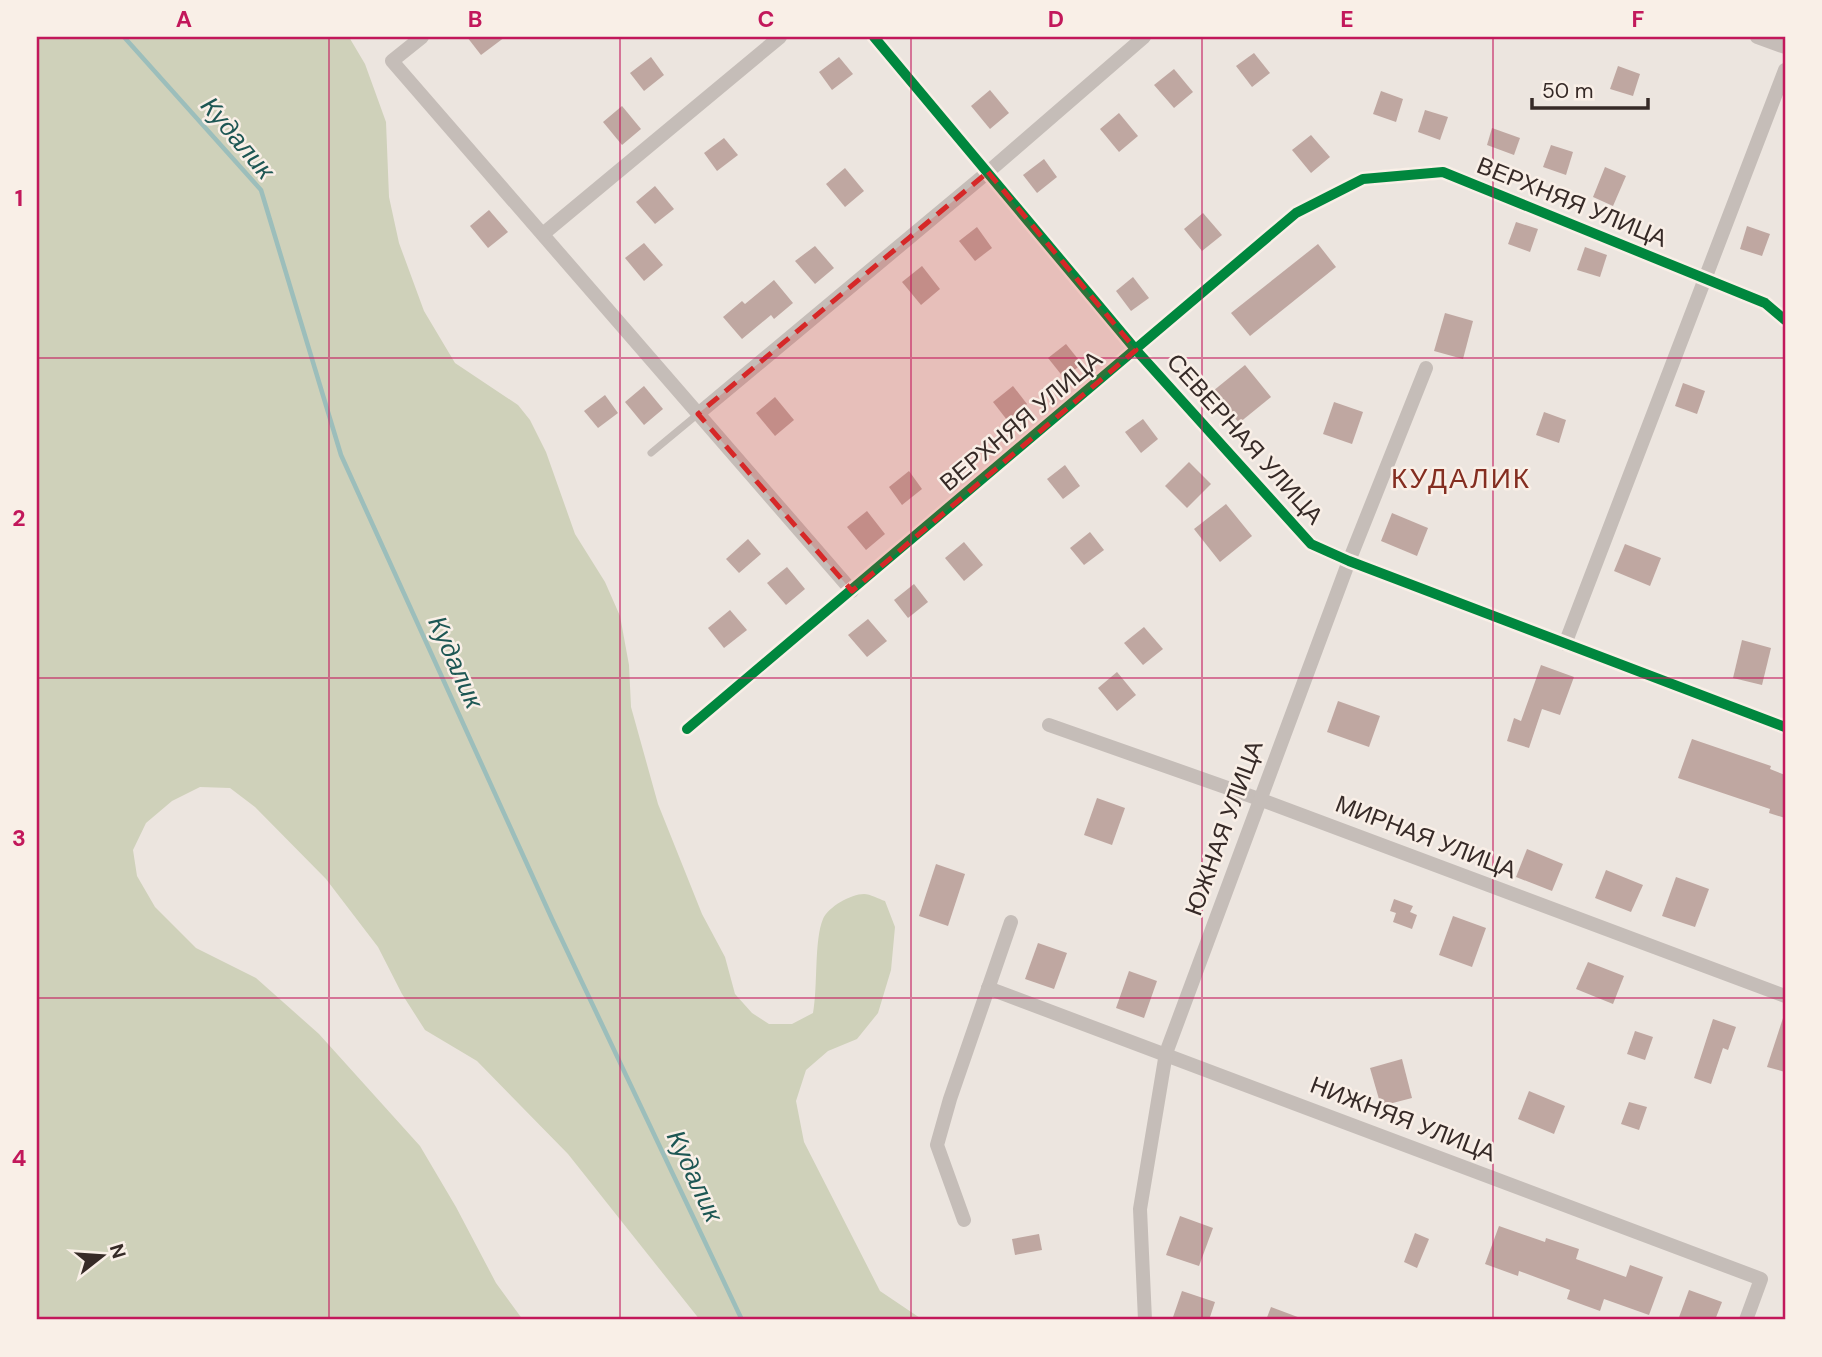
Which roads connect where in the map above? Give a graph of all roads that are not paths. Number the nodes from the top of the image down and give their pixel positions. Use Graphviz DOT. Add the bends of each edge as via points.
graph roads {
  1 [pos="422,37"];
  2 [pos="780,37"];
  3 [pos="874,37"];
  4 [pos="1144,37"];
  5 [pos="1757,37"];
  6 [pos="1785,47"];
  7 [pos="1785,70"];
  8 [pos="988,172"];
  9 [pos="543,234"];
  10 [pos="1705,279"];
  11 [pos="1785,320"];
  12 [pos="1136,350"];
  13 [pos="1426,368"];
  14 [pos="698,414"];
  15 [pos="651,453"];
  16 [pos="1349,561"];
  17 [pos="852,591"];
  18 [pos="1565,644"];
  19 [pos="1784,724"];
  20 [pos="1049,725"];
  21 [pos="687,729"];
  22 [pos="1259,799"];
  23 [pos="1011,922"];
  24 [pos="988,988"];
  25 [pos="1785,996"];
  26 [pos="1166,1053"];
  27 [pos="964,1220"];
  28 [pos="1145,1320"];
  29 [pos="1746,1320"];
  1 -- 9 [label="street" via="392,61"];
  2 -- 9 [label="street"];
  3 -- 8 [label="street, СЕВЕРНАЯ УЛИЦА"];
  4 -- 8 [label="street"];
  5 -- 6 [label="street"];
  7 -- 10 [label="street"];
  8 -- 12 [label="street, СЕВЕРНАЯ УЛИЦА"];
  8 -- 14 [label="street"];
  9 -- 14 [label="street"];
  10 -- 11 [label="street, ВЕРХНЯЯ УЛИЦА" via="1765,303"];
  10 -- 12 [label="street, ВЕРХНЯЯ УЛИЦА" via="1443,172 1363,179 1296,213"];
  10 -- 18 [label="street"];
  12 -- 16 [label="street, СЕВЕРНАЯ УЛИЦА" via="1311,544"];
  12 -- 17 [label="street, ВЕРХНЯЯ УЛИЦА"];
  13 -- 16 [label="street, ЮЖНАЯ УЛИЦА"];
  14 -- 15 [label="lane"];
  14 -- 17 [label="street"];
  16 -- 18 [label="street, СЕВЕРНАЯ УЛИЦА"];
  16 -- 22 [label="street, ЮЖНАЯ УЛИЦА"];
  17 -- 21 [label="street, ВЕРХНЯЯ УЛИЦА"];
  18 -- 19 [label="street, СЕВЕРНАЯ УЛИЦА"];
  20 -- 22 [label="street, МИРНАЯ УЛИЦА"];
  22 -- 25 [label="street, МИРНАЯ УЛИЦА"];
  22 -- 26 [label="street, ЮЖНАЯ УЛИЦА"];
  23 -- 24 [label="street"];
  24 -- 26 [label="street, НИЖНЯЯ УЛИЦА"];
  24 -- 27 [label="street" via="937,1145"];
  26 -- 28 [label="street, ЮЖНАЯ УЛИЦА" via="1140,1209"];
  26 -- 29 [label="street, НИЖНЯЯ УЛИЦА" via="1761,1279"];
}
